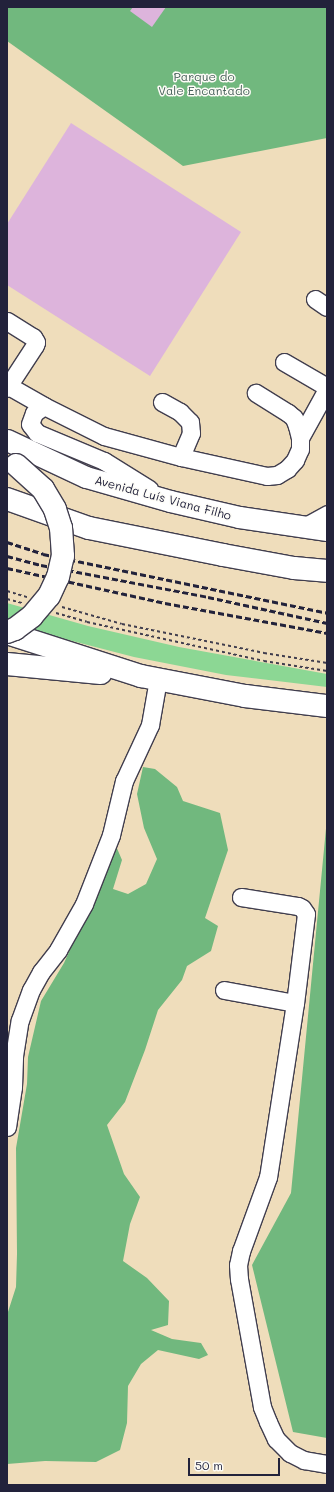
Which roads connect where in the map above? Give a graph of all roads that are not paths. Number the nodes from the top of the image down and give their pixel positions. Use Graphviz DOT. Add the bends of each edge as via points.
graph roads {
  1 [pos="7,321"];
  2 [pos="284,362"];
  3 [pos="7,386"];
  4 [pos="327,388"];
  5 [pos="256,393"];
  6 [pos="162,402"];
  7 [pos="44,406"];
  8 [pos="300,438"];
  9 [pos="7,440"];
  10 [pos="181,456"];
  11 [pos="12,463"];
  12 [pos="7,499"];
  13 [pos="170,501"];
  14 [pos="327,514"];
  15 [pos="304,527"];
  16 [pos="327,530"];
  17 [pos="327,571"];
  18 [pos="7,633"];
  19 [pos="7,664"];
  20 [pos="149,678"];
  21 [pos="327,706"];
  22 [pos="242,897"];
  23 [pos="224,990"];
  24 [pos="294,1003"];
  25 [pos="7,1127"];
  26 [pos="327,1464"];
  1 -- 3 [label="street" via="33,337 36,342"];
  2 -- 4 [label="street"];
  3 -- 7 [label="street"];
  4 -- 8 [label="street"];
  5 -- 8 [label="street" via="294,418"];
  6 -- 10 [label="street" via="180,412 190,422 191,433"];
  7 -- 10 [label="street" via="104,436"];
  7 -- 13 [label="street" via="34,412 31,418 30,424 37,433 104,461 128,478"];
  8 -- 10 [label="street" via="300,449 295,460 278,475 267,476"];
  9 -- 13 [label="main road, Avenida Luís Viana Filho" via="86,477"];
  11 -- 18 [label="highway, bridge" via="43,489 55,509 63,556 58,577 49,596 32,616"];
  12 -- 17 [label="highway" via="89,528 230,557"];
  13 -- 15 [label="main road, Avenida Luís Viana Filho" via="239,517"];
  14 -- 15 [label="street"];
  15 -- 16 [label="main road, Avenida Luís Viana Filho"];
  18 -- 20 [label="highway"];
  19 -- 20 [label="highway"];
  20 -- 21 [label="highway" via="245,696"];
  20 -- 25 [label="street" via="150,725 124,781 111,835 87,897 58,950 31,990 20,1020"];
  22 -- 24 [label="street" via="298,906 305,911"];
  23 -- 24 [label="street"];
  24 -- 26 [label="street" via="268,1177 241,1251 239,1279 262,1407 276,1439 290,1453 304,1460"];
}
